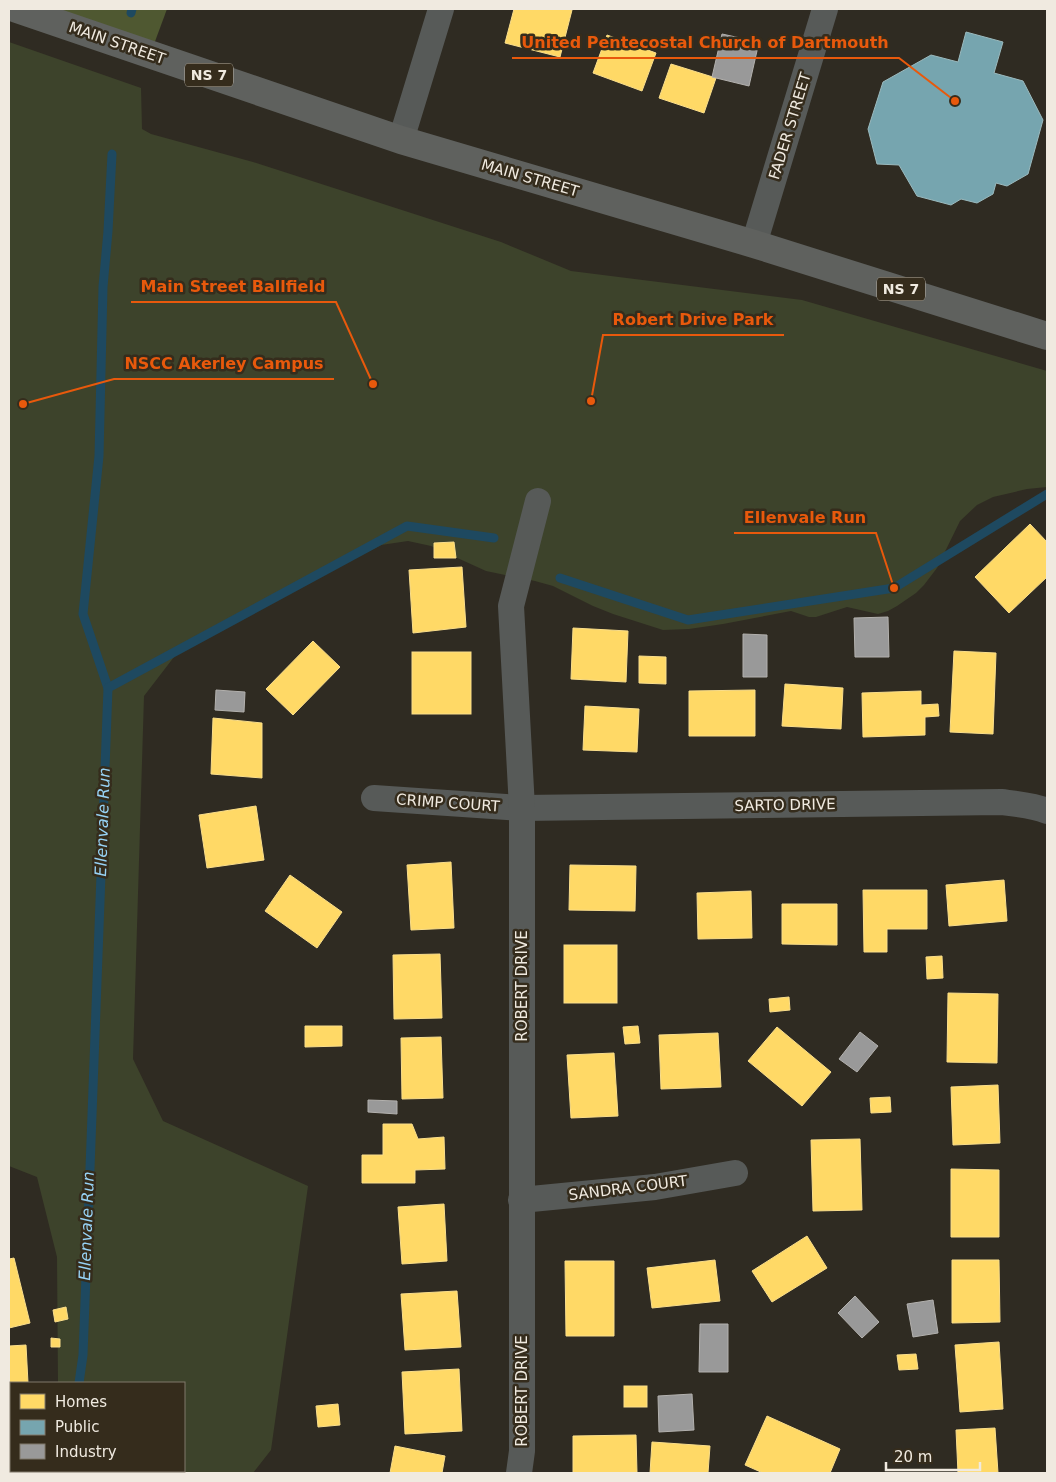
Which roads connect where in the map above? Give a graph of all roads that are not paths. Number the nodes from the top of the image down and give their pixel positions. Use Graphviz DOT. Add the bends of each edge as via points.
graph roads {
  1 [pos="17,9"];
  2 [pos="441,9"];
  3 [pos="825,9"];
  4 [pos="401,140"];
  5 [pos="754,244"];
  6 [pos="1047,336"];
  7 [pos="538,502"];
  8 [pos="374,798"];
  9 [pos="522,808"];
  10 [pos="1047,811"];
  11 [pos="735,1173"];
  12 [pos="521,1200"];
  13 [pos="519,1473"];
  1 -- 4 [label="main road, MAIN STREET / NS 7"];
  2 -- 4 [label="street"];
  3 -- 5 [label="street, FADER STREET"];
  4 -- 5 [label="main road, MAIN STREET / NS 7"];
  5 -- 6 [label="main road, MAIN STREET / NS 7"];
  7 -- 9 [label="street, ROBERT DRIVE" via="511,606"];
  8 -- 9 [label="street, CRIMP COURT"];
  9 -- 10 [label="street, SARTO DRIVE" via="1001,802"];
  9 -- 12 [label="street, ROBERT DRIVE"];
  11 -- 12 [label="street, SANDRA COURT" via="655,1187"];
  12 -- 13 [label="street, ROBERT DRIVE" via="522,1451"];
}
